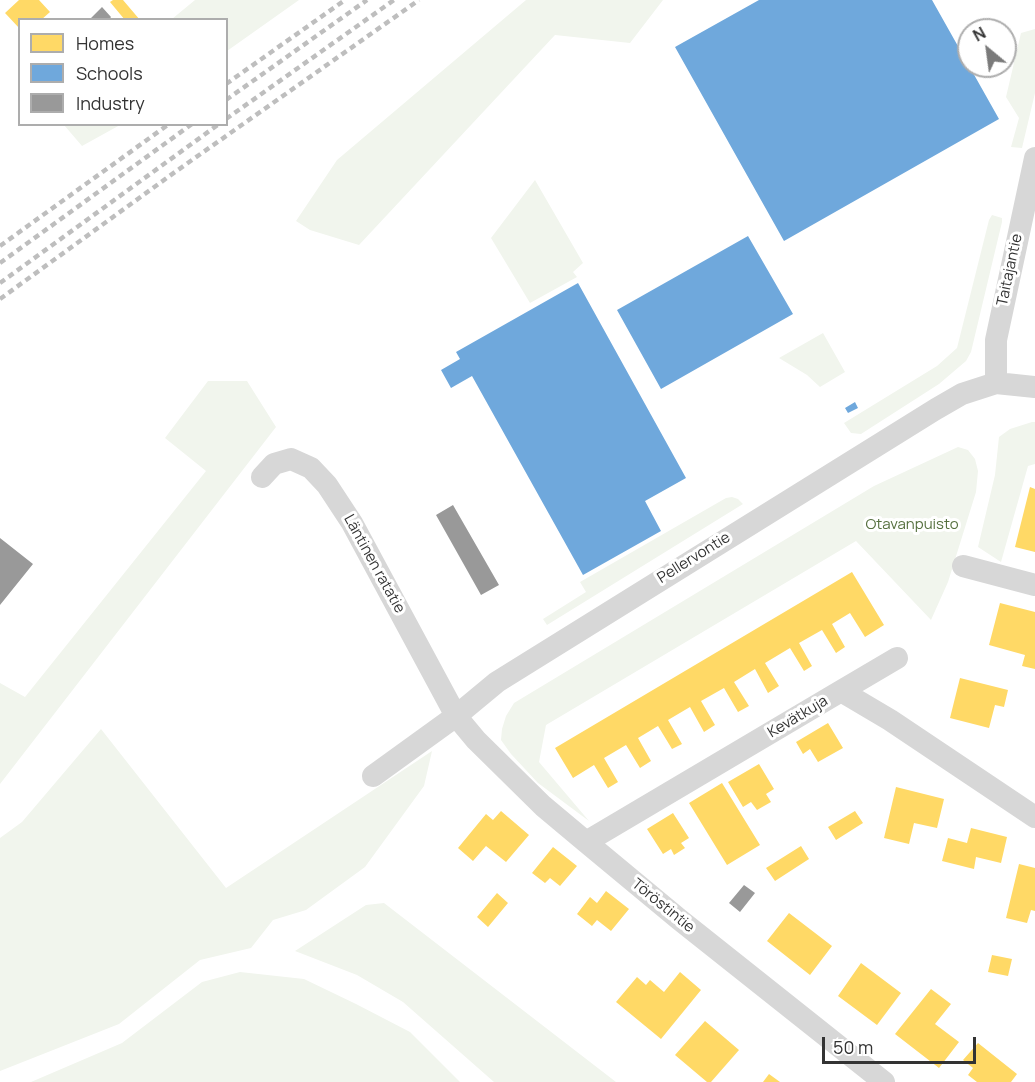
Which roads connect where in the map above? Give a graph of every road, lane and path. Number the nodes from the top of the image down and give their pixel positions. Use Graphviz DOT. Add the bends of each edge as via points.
graph roads {
  1 [pos="1035,158"];
  2 [pos="996,383"];
  3 [pos="1035,387"];
  4 [pos="261,477"];
  5 [pos="963,566"];
  6 [pos="1035,585"];
  7 [pos="897,658"];
  8 [pos="841,691"];
  9 [pos="456,716"];
  10 [pos="373,776"];
  11 [pos="1035,818"];
  12 [pos="586,842"];
  13 [pos="884,1082"];
  1 -- 2 [label="street, Taitajantie" via="996,340"];
  2 -- 3 [label="street, Pellervontie"];
  2 -- 9 [label="street, Pellervontie" via="962,394 768,512 497,682"];
  4 -- 9 [label="street, Läntinen ratatie" via="274,464 291,459 311,468 327,485 352,523"];
  5 -- 6 [label="street"];
  7 -- 8 [label="street"];
  8 -- 11 [label="street, Kevätkuja"];
  8 -- 12 [label="street, Kevätkuja"];
  9 -- 10 [label="street, Pellervontie"];
  9 -- 12 [label="street, Töröstintie" via="543,806"];
  12 -- 13 [label="street, Töröstintie"];
}
